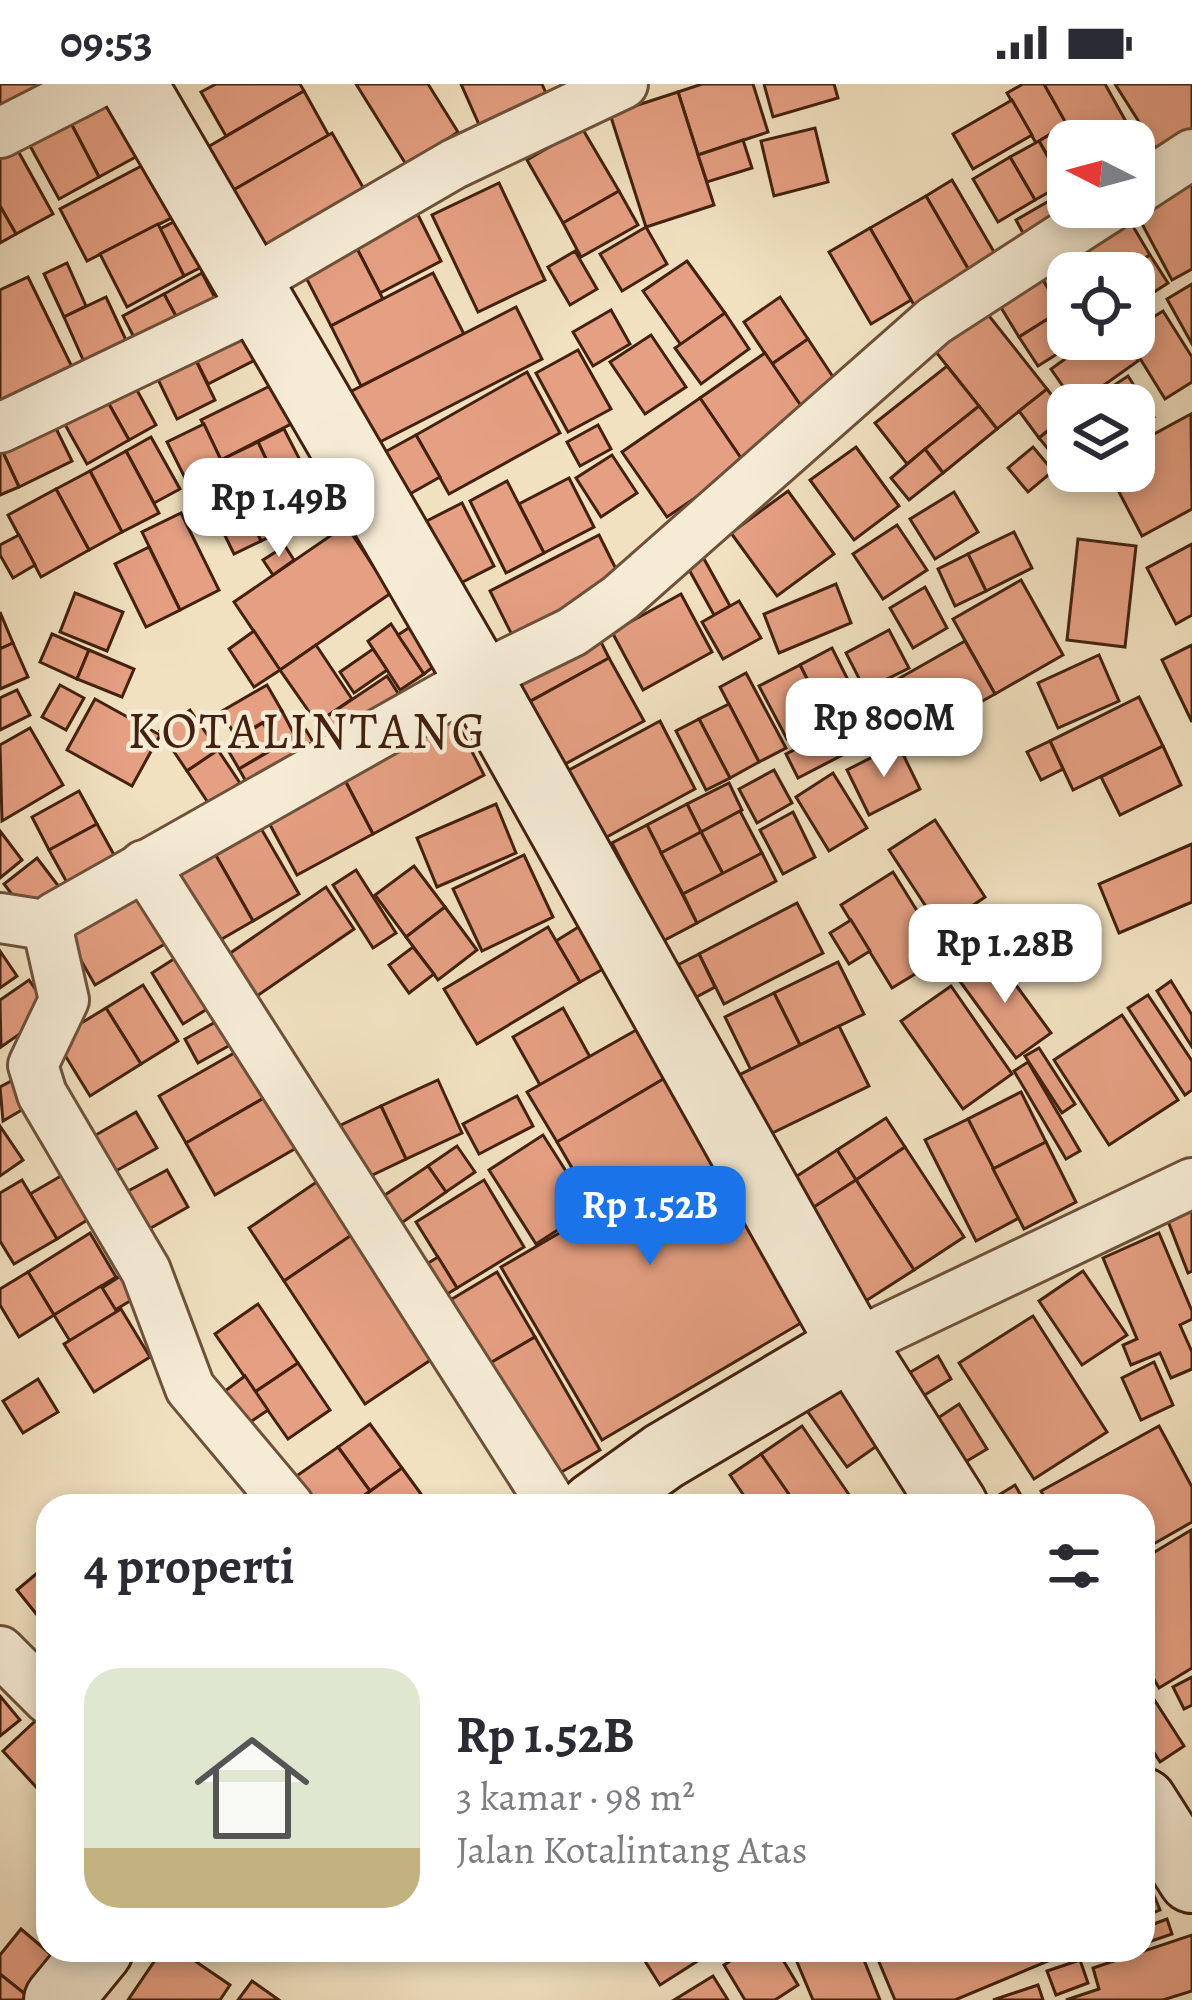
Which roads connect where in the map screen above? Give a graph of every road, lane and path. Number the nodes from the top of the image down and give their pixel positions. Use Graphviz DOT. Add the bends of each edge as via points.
graph roads {
  1 [pos="96,84"];
  2 [pos="133,84"];
  3 [pos="623,84"];
  4 [pos="0,133"];
  5 [pos="1192,154"];
  6 [pos="1155,178"];
  7 [pos="1078,228"];
  8 [pos="256,293"];
  9 [pos="0,428"];
  10 [pos="478,678"];
  11 [pos="144,865"];
  12 [pos="0,918"];
  13 [pos="51,926"];
  14 [pos="1192,1184"];
  15 [pos="852,1345"];
  16 [pos="279,1494"];
  17 [pos="546,1494"];
  18 [pos="611,1494"];
  19 [pos="946,1494"];
  20 [pos="0,1651"];
  21 [pos="36,1687"];
  22 [pos="1155,1821"];
  23 [pos="1192,1879"];
  24 [pos="89,1962"];
  25 [pos="58,2000"];
  1 -- 4 [label="street"];
  2 -- 8 [label="street"];
  3 -- 8 [label="street" via="454,164"];
  5 -- 6 [label="street"];
  7 -- 10 [label="street" via="934,321 620,598 572,632"];
  8 -- 9 [label="street"];
  8 -- 10 [label="street"];
  10 -- 11 [label="street"];
  10 -- 15 [label="street"];
  11 -- 13 [label="street" via="61,911"];
  11 -- 17 [label="street"];
  12 -- 13 [label="street"];
  13 -- 16 [label="street" via="64,1000 33,1065 42,1094 146,1271 190,1388"];
  14 -- 15 [label="street"];
  15 -- 18 [label="street"];
  15 -- 19 [label="street"];
  20 -- 21 [label="street"];
  22 -- 23 [label="street"];
  24 -- 25 [label="street"];
}
